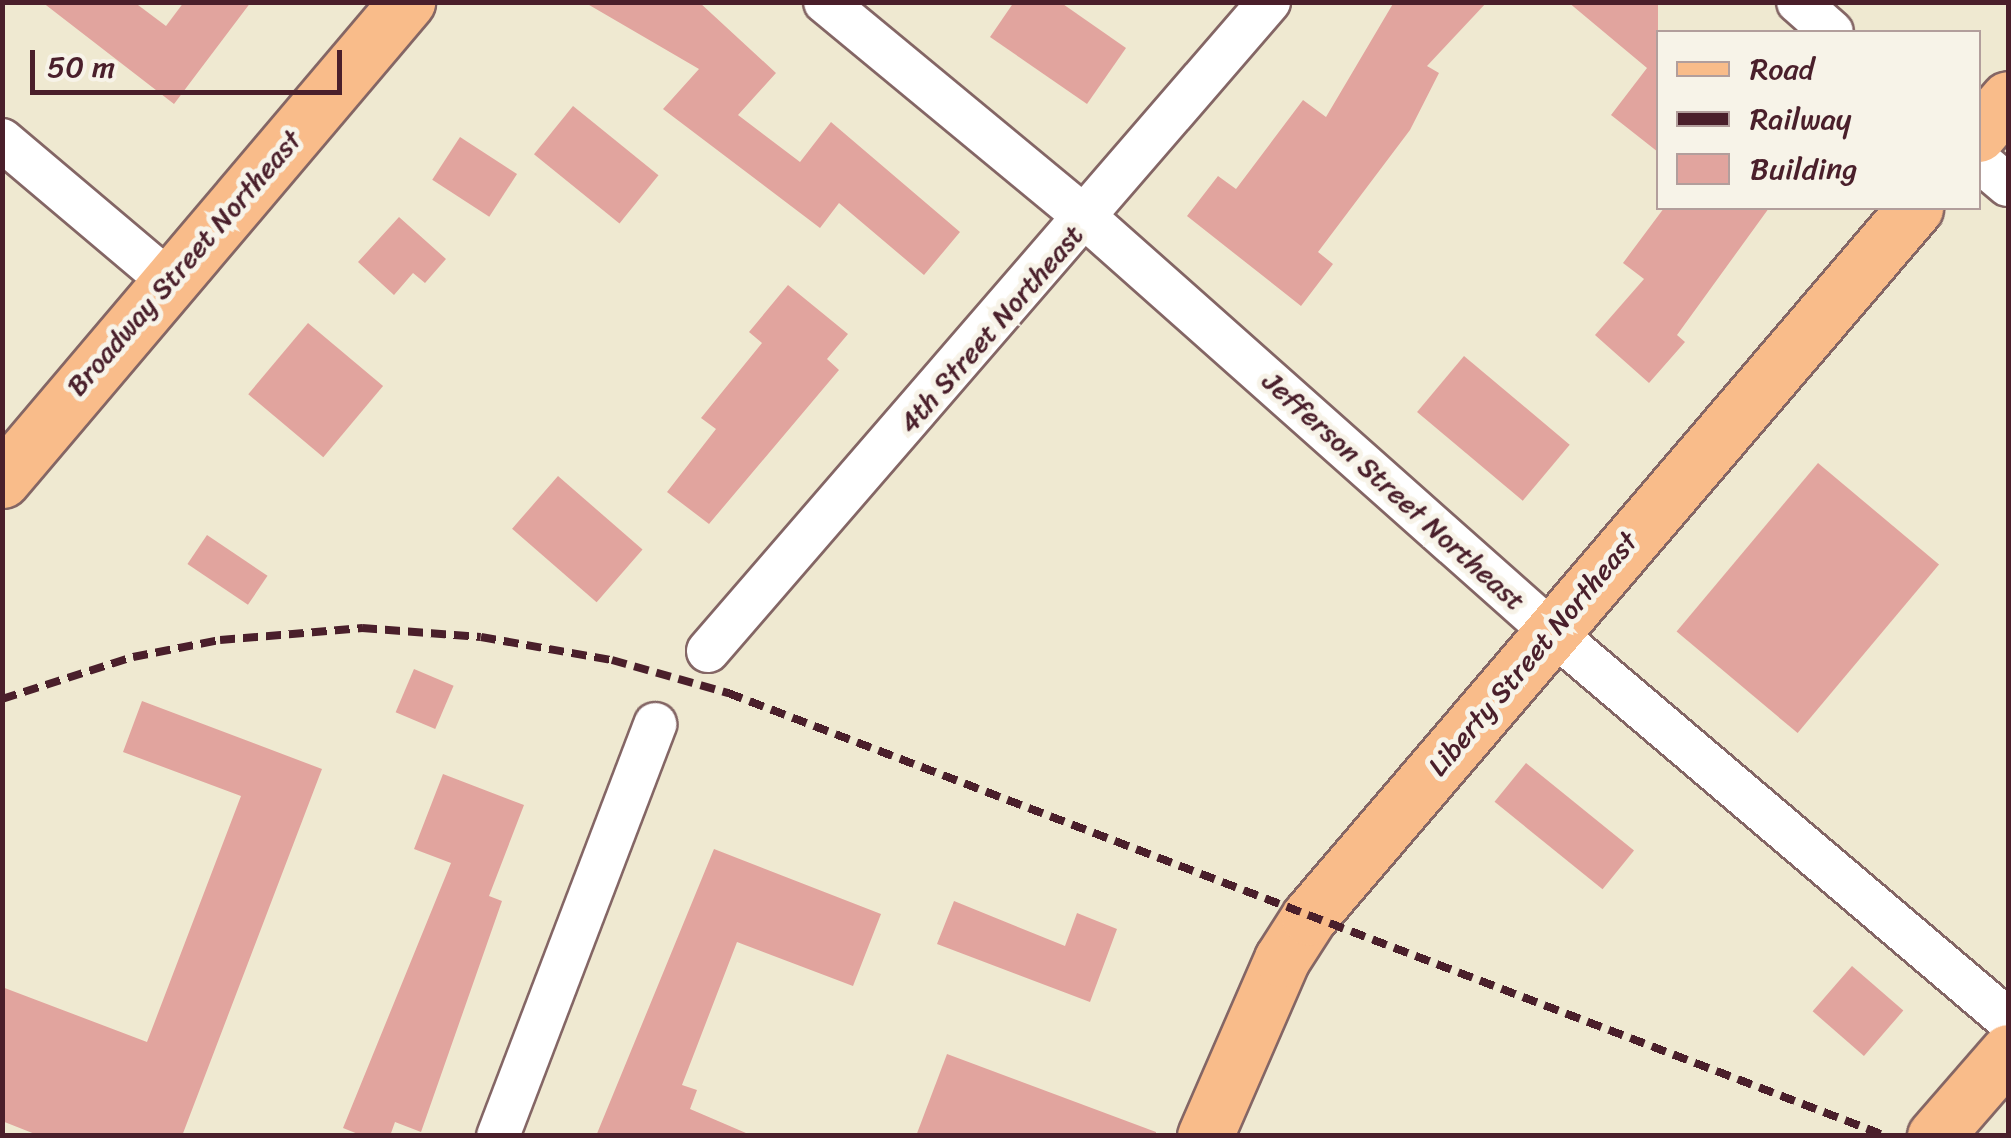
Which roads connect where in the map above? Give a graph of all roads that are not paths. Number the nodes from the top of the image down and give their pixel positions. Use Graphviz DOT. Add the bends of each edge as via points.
graph roads {
  1 [pos="407,2"];
  2 [pos="824,2"];
  3 [pos="1269,2"];
  4 [pos="1798,2"];
  5 [pos="1830,30"];
  6 [pos="2008,99"];
  7 [pos="1981,130"];
  8 [pos="2,140"];
  9 [pos="1981,162"];
  10 [pos="2008,185"];
  11 [pos="1913,210"];
  12 [pos="1087,219"];
  13 [pos="170,282"];
  14 [pos="2,480"];
  15 [pos="1552,632"];
  16 [pos="708,651"];
  17 [pos="655,724"];
  18 [pos="2008,1020"];
  19 [pos="2008,1052"];
  20 [pos="498,1136"];
  21 [pos="1206,1136"];
  22 [pos="1935,1136"];
  1 -- 13 [label="main road, Broadway Street Northeast"];
  2 -- 12 [label="street, Jefferson Street Northeast"];
  3 -- 12 [label="street, 4th Street Northeast"];
  4 -- 5 [label="street"];
  6 -- 7 [label="main road"];
  8 -- 13 [label="street"];
  9 -- 10 [label="street"];
  11 -- 15 [label="main road, Liberty Street Northeast"];
  12 -- 15 [label="street, Jefferson Street Northeast"];
  12 -- 16 [label="street, 4th Street Northeast"];
  13 -- 14 [label="main road, Broadway Street Northeast"];
  15 -- 18 [label="street, Jefferson Street Northeast"];
  15 -- 21 [label="main road, Liberty Street Northeast" via="1309,918 1282,959"];
  17 -- 20 [label="street"];
  19 -- 22 [label="main road"];
}
